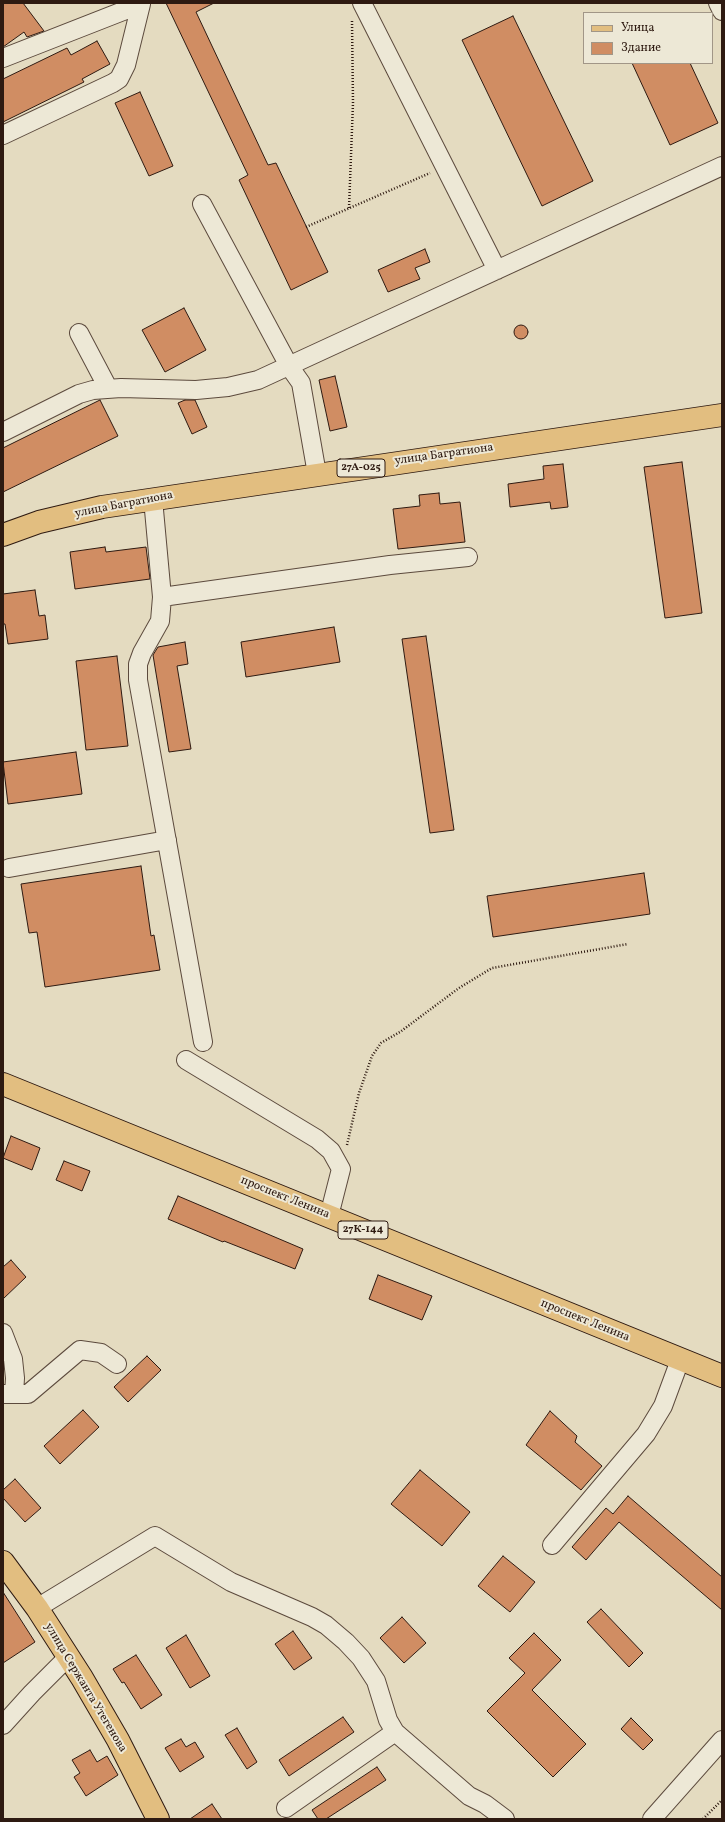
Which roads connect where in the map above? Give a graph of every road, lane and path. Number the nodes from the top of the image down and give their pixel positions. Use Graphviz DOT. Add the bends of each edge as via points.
graph roads {
  1 [pos="718,3"];
  2 [pos="357,9"];
  3 [pos="722,11"];
  4 [pos="3,58"];
  5 [pos="3,135"];
  6 [pos="445,166"];
  7 [pos="722,166"];
  8 [pos="202,204"];
  9 [pos="349,208"];
  10 [pos="306,227"];
  11 [pos="497,270"];
  12 [pos="79,333"];
  13 [pos="289,366"];
  14 [pos="108,388"];
  15 [pos="722,415"];
  16 [pos="3,432"];
  17 [pos="317,474"];
  18 [pos="152,499"];
  19 [pos="3,535"];
  20 [pos="468,557"];
  21 [pos="162,597"];
  22 [pos="166,840"];
  23 [pos="9,868"];
  24 [pos="628,944"];
  25 [pos="203,1042"];
  26 [pos="186,1060"];
  27 [pos="3,1084"];
  28 [pos="342,1169"];
  29 [pos="329,1216"];
  30 [pos="3,1333"];
  31 [pos="680,1360"];
  32 [pos="117,1364"];
  33 [pos="722,1376"];
  34 [pos="8,1394"];
  35 [pos="552,1544"];
  36 [pos="3,1562"];
  37 [pos="37,1608"];
  38 [pos="68,1657"];
  39 [pos="3,1725"];
  40 [pos="395,1732"];
  41 [pos="722,1740"];
  42 [pos="722,1800"];
  43 [pos="286,1808"];
  44 [pos="158,1819"];
  45 [pos="505,1819"];
  46 [pos="652,1819"];
  47 [pos="703,1819"];
  1 -- 3 [label="street"];
  2 -- 6 [label="street"];
  2 -- 9 [label="path"];
  4 -- 5 [label="street" via="141,4 126,65 119,79"];
  6 -- 9 [label="path"];
  6 -- 11 [label="street"];
  7 -- 11 [label="street"];
  8 -- 13 [label="street"];
  9 -- 10 [label="path"];
  11 -- 13 [label="street"];
  12 -- 14 [label="street"];
  13 -- 14 [label="street" via="258,380 228,387 196,390"];
  13 -- 17 [label="street" via="301,383"];
  14 -- 16 [label="street" via="79,394"];
  15 -- 17 [label="main road, улица Багратиона / 27А-025"];
  17 -- 18 [label="main road, улица Багратиона / 27А-025"];
  18 -- 19 [label="main road, улица Багратиона / 27А-025" via="102,506 39,522"];
  18 -- 21 [label="street"];
  20 -- 21 [label="street" via="390,565"];
  21 -- 22 [label="street" via="160,621 142,653 138,664 138,680"];
  22 -- 23 [label="street"];
  22 -- 25 [label="street"];
  24 -- 28 [label="path" via="492,968 381,1043 372,1056 359,1093"];
  26 -- 28 [label="street" via="317,1139 331,1151"];
  27 -- 29 [label="main road, проспект Ленина / 27К-144"];
  28 -- 29 [label="street"];
  29 -- 31 [label="main road, проспект Ленина / 27К-144"];
  30 -- 34 [label="street" via="13,1359 15,1378"];
  31 -- 33 [label="main road, проспект Ленина / 27К-144"];
  31 -- 35 [label="street" via="663,1406 646,1434"];
  32 -- 34 [label="street" via="101,1353 80,1350 28,1394"];
  36 -- 37 [label="main road, улица Сержанта Утегенова"];
  37 -- 38 [label="main road, улица Сержанта Утегенова"];
  37 -- 40 [label="street" via="156,1536 231,1582 326,1624 361,1658 376,1681 388,1720"];
  38 -- 39 [label="street"];
  38 -- 44 [label="main road, улица Сержанта Утегенова" via="118,1740"];
  40 -- 43 [label="street"];
  40 -- 45 [label="street" via="469,1796"];
  41 -- 46 [label="street"];
  42 -- 47 [label="path"];
}
